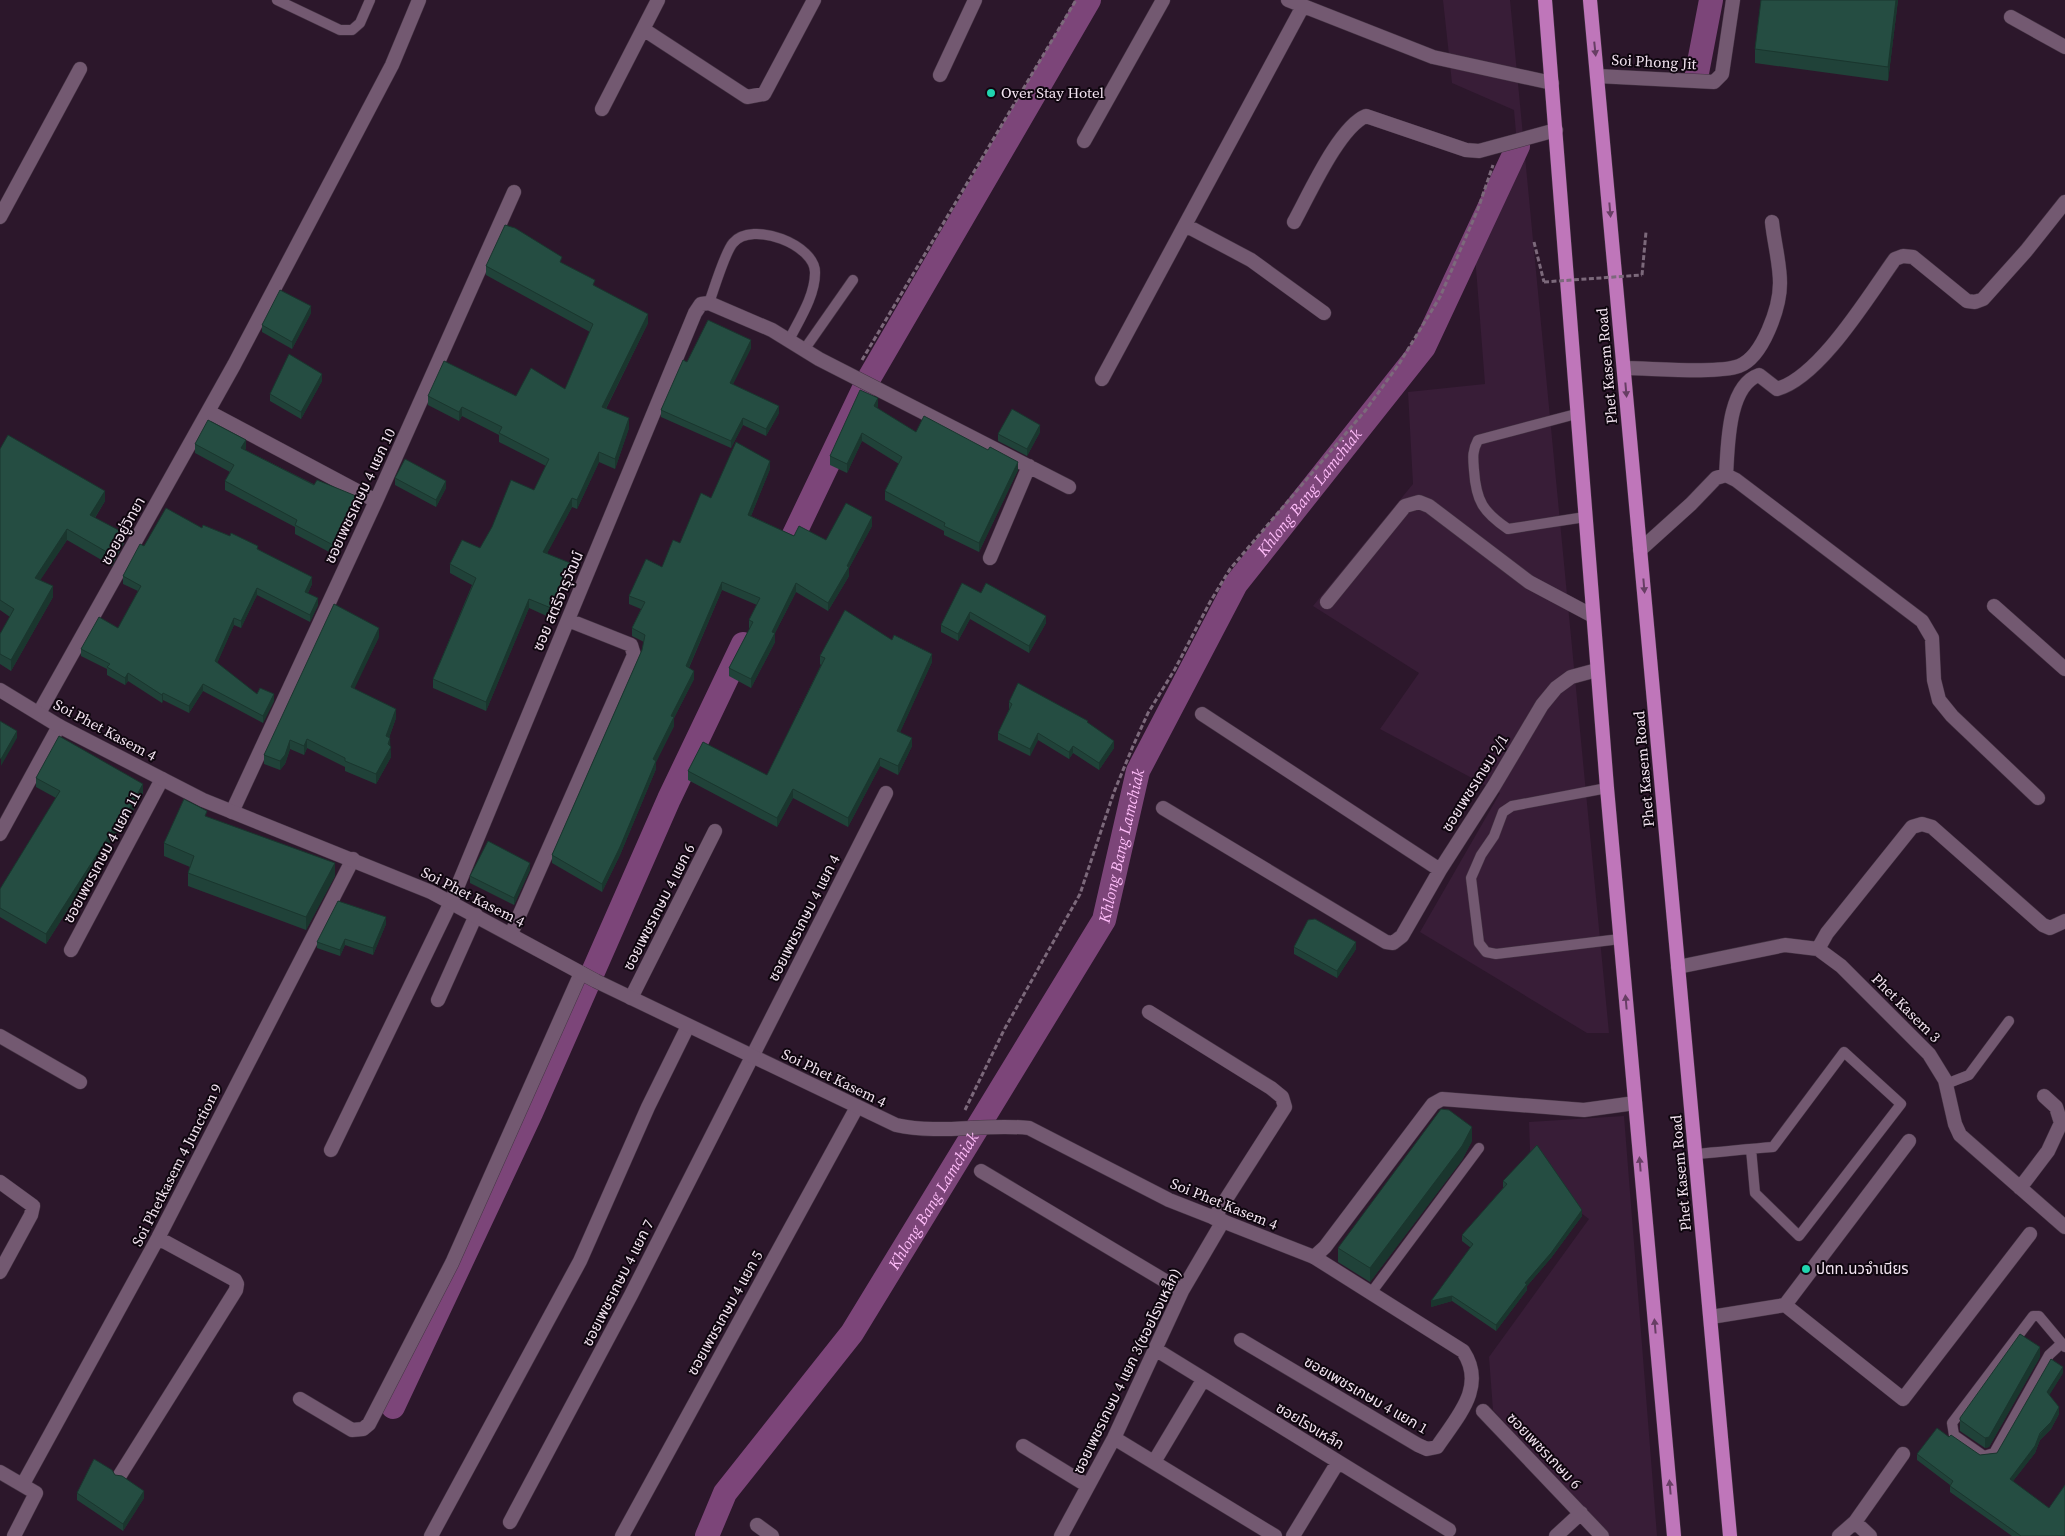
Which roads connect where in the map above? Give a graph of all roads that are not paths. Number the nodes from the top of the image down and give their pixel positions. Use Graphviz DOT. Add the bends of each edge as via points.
graph roads {
  1 [pos="277,0"];
  2 [pos="370,0"];
  3 [pos="419,0"];
  4 [pos="658,0"];
  5 [pos="814,0"];
  6 [pos="975,0"];
  7 [pos="1163,0"];
  8 [pos="1288,0"];
  9 [pos="1545,0"];
  10 [pos="1590,0"];
  11 [pos="1733,0"];
  12 [pos="1303,6"];
  13 [pos="2011,17"];
  14 [pos="643,29"];
  15 [pos="2065,47"];
  16 [pos="80,69"];
  17 [pos="940,75"];
  18 [pos="1597,76"];
  19 [pos="1552,83"];
  20 [pos="602,109"];
  21 [pos="1556,130"];
  22 [pos="1084,141"];
  23 [pos="514,192"];
  24 [pos="2065,202"];
  25 [pos="0,217"];
  26 [pos="1294,222"];
  27 [pos="1772,222"];
  28 [pos="1185,224"];
  29 [pos="853,280"];
  30 [pos="709,303"];
  31 [pos="1324,313"];
  32 [pos="789,340"];
  33 [pos="804,350"];
  34 [pos="1624,368"];
  35 [pos="1102,379"];
  36 [pos="209,412"];
  37 [pos="1576,414"];
  38 [pos="1029,466"];
  39 [pos="1726,475"];
  40 [pos="1069,487"];
  41 [pos="376,501"];
  42 [pos="1585,517"];
  43 [pos="1640,550"];
  44 [pos="990,558"];
  45 [pos="1327,602"];
  46 [pos="1994,606"];
  47 [pos="1593,616"];
  48 [pos="568,620"];
  49 [pos="2065,669"];
  50 [pos="1597,670"];
  51 [pos="0,690"];
  52 [pos="39,713"];
  53 [pos="1202,714"];
  54 [pos="59,726"];
  55 [pos="162,779"];
  56 [pos="1607,788"];
  57 [pos="886,794"];
  58 [pos="2038,798"];
  59 [pos="1163,808"];
  60 [pos="232,812"];
  61 [pos="715,831"];
  62 [pos="0,834"];
  63 [pos="353,859"];
  64 [pos="1440,870"];
  65 [pos="450,902"];
  66 [pos="476,915"];
  67 [pos="2065,920"];
  68 [pos="511,934"];
  69 [pos="1620,939"];
  70 [pos="1818,949"];
  71 [pos="71,950"];
  72 [pos="1678,967"];
  73 [pos="588,976"];
  74 [pos="631,998"];
  75 [pos="438,1000"];
  76 [pos="1149,1012"];
  77 [pos="2009,1021"];
  78 [pos="688,1026"];
  79 [pos="0,1036"];
  80 [pos="752,1057"];
  81 [pos="80,1082"];
  82 [pos="1946,1084"];
  83 [pos="2044,1096"];
  84 [pos="1635,1103"];
  85 [pos="857,1107"];
  86 [pos="1909,1141"];
  87 [pos="1479,1148"];
  88 [pos="1751,1149"];
  89 [pos="331,1150"];
  90 [pos="1695,1154"];
  91 [pos="981,1172"];
  92 [pos="0,1182"];
  93 [pos="2020,1188"];
  94 [pos="1218,1219"];
  95 [pos="2065,1227"];
  96 [pos="2030,1234"];
  97 [pos="158,1238"];
  98 [pos="1314,1257"];
  99 [pos="0,1272"];
  100 [pos="1182,1291"];
  101 [pos="1371,1293"];
  102 [pos="1785,1305"];
  103 [pos="1710,1317"];
  104 [pos="1241,1340"];
  105 [pos="2064,1345"];
  106 [pos="1155,1350"];
  107 [pos="1203,1380"];
  108 [pos="300,1399"];
  109 [pos="1483,1411"];
  110 [pos="1114,1438"];
  111 [pos="1023,1446"];
  112 [pos="1903,1454"];
  113 [pos="1154,1462"];
  114 [pos="1338,1462"];
  115 [pos="0,1472"];
  116 [pos="120,1475"];
  117 [pos="23,1484"];
  118 [pos="1088,1486"];
  119 [pos="1582,1513"];
  120 [pos="510,1522"];
  121 [pos="1855,1522"];
  122 [pos="757,1525"];
  123 [pos="1450,1530"];
  124 [pos="14,1536"];
  125 [pos="431,1536"];
  126 [pos="622,1536"];
  127 [pos="772,1536"];
  128 [pos="1061,1536"];
  129 [pos="1275,1536"];
  130 [pos="1293,1536"];
  131 [pos="1556,1536"];
  132 [pos="1602,1536"];
  133 [pos="1674,1536"];
  134 [pos="1730,1536"];
  135 [pos="1839,1536"];
  136 [pos="1870,1536"];
  1 -- 2 [label="lane" via="340,30 352,30 360,22"];
  3 -- 36 [label="street, ซอยอยู่วิทยา" via="392,65"];
  4 -- 14 [label="street"];
  5 -- 14 [label="street" via="764,94 756,97 747,97"];
  6 -- 17 [label="street"];
  7 -- 22 [label="street"];
  8 -- 12 [label="street"];
  9 -- 19 [label="main road"];
  10 -- 18 [label="main road, Phet Kasem Road, one-way"];
  11 -- 18 [label="street, Soi Phong Jit" via="1722,74 1714,82"];
  12 -- 19 [label="street" via="1433,57"];
  12 -- 28 [label="street"];
  13 -- 15 [label="street"];
  14 -- 20 [label="street"];
  16 -- 25 [label="street"];
  18 -- 34 [label="main road, Phet Kasem Road, one-way"];
  19 -- 21 [label="main road"];
  21 -- 26 [label="street" via="1479,151 1466,150 1366,116 1353,122"];
  21 -- 37 [label="main road"];
  23 -- 41 [label="street, ซอยเพชรเกษม 4 แยก 10"];
  24 -- 39 [label="street" via="2003,277 1983,299 1975,302 1967,301 1913,257 1895,259 1839,338 1805,373 1777,388 1759,375 1738,395 1729,437"];
  27 -- 34 [label="street" via="1780,284 1775,313 1754,356 1739,366 1721,369"];
  28 -- 31 [label="street" via="1251,260"];
  28 -- 35 [label="street"];
  29 -- 33 [label="lane"];
  30 -- 32 [label="street"];
  30 -- 32 [label="lane" via="732,244 742,235 760,232 791,244 809,257 816,272 810,297"];
  30 -- 48 [label="street, ซอย สตรีจารุวัฒน์" via="701,304 695,313"];
  32 -- 33 [label="street"];
  33 -- 38 [label="street"];
  34 -- 43 [label="main road, Phet Kasem Road, one-way"];
  36 -- 41 [label="street"];
  36 -- 52 [label="street, ซอยอยู่วิทยา"];
  37 -- 42 [label="main road"];
  37 -- 42 [label="lane" via="1478,440 1472,451 1475,487 1481,505 1508,529"];
  38 -- 40 [label="street"];
  38 -- 44 [label="street"];
  39 -- 43 [label="street" via="1716,478"];
  39 -- 58 [label="street" via="1922,621 1932,638 1934,680 1939,700"];
  41 -- 60 [label="street, ซอยเพชรเกษม 4 แยก 10"];
  42 -- 47 [label="main road"];
  43 -- 72 [label="main road, Phet Kasem Road, one-way"];
  45 -- 47 [label="street" via="1405,506 1419,502 1429,506 1529,582"];
  46 -- 49 [label="street"];
  47 -- 50 [label="main road"];
  48 -- 65 [label="street, ซอย สตรีจารุวัฒน์"];
  48 -- 68 [label="street" via="631,645 634,655"];
  50 -- 56 [label="main road"];
  50 -- 64 [label="street, ซอยเพชรเกษม 2/1" via="1571,677 1556,688 1542,705"];
  51 -- 52 [label="street, Soi Phet Kasem 4"];
  52 -- 54 [label="street, Soi Phet Kasem 4"];
  53 -- 64 [label="street"];
  54 -- 55 [label="street, Soi Phet Kasem 4"];
  54 -- 62 [label="street"];
  55 -- 60 [label="street, Soi Phet Kasem 4"];
  55 -- 71 [label="street, ซอยเพชรเกษม 4 แยก 11"];
  56 -- 69 [label="main road"];
  56 -- 69 [label="lane" via="1512,806 1503,812 1471,878 1478,943 1486,952 1496,954"];
  57 -- 80 [label="street, ซอยเพชรเกษม 4 แยก 4"];
  59 -- 64 [label="street, ซอยเพชรเกษม 2/1" via="1386,942 1393,943 1402,936"];
  60 -- 63 [label="street, Soi Phet Kasem 4"];
  61 -- 74 [label="street, ซอยเพชรเกษม 4 แยก 6"];
  63 -- 65 [label="street, Soi Phet Kasem 4"];
  63 -- 97 [label="street, Soi Phetkasem 4 Junction 9"];
  65 -- 66 [label="street, Soi Phet Kasem 4"];
  65 -- 89 [label="street, ซอย สตรีจารุวัฒน์"];
  66 -- 68 [label="street, Soi Phet Kasem 4"];
  66 -- 75 [label="street"];
  67 -- 70 [label="street" via="2050,928 2043,925 1932,827 1922,824 1912,827 1827,933"];
  68 -- 73 [label="street, Soi Phet Kasem 4"];
  84 -- 69 [label="main road, one-way"];
  70 -- 72 [label="street, Phet Kasem 3" via="1785,945"];
  70 -- 82 [label="street, Phet Kasem 3" via="1841,966 1929,1054"];
  72 -- 90 [label="main road, Phet Kasem Road"];
  73 -- 74 [label="street, Soi Phet Kasem 4"];
  73 -- 108 [label="street" via="452,1263 369,1424 352,1430"];
  74 -- 78 [label="street, Soi Phet Kasem 4"];
  76 -- 94 [label="street, ซอยเพชรเกษม 4 แยก 3(ซอยโรงเหล็ก)" via="1282,1097 1285,1107"];
  77 -- 82 [label="lane" via="1969,1075"];
  78 -- 80 [label="street, Soi Phet Kasem 4"];
  78 -- 125 [label="street" via="648,1107 580,1261"];
  79 -- 81 [label="street"];
  80 -- 85 [label="street, Soi Phet Kasem 4"];
  80 -- 120 [label="street, ซอยเพชรเกษม 4 แยก 7" via="631,1295"];
  82 -- 93 [label="street, Phet Kasem 3" via="1960,1135"];
  83 -- 93 [label="street" via="2056,1107 2061,1123 2048,1151"];
  84 -- 98 [label="street" via="1584,1110 1442,1099 1433,1104 1325,1247"];
  133 -- 84 [label="main road, one-way"];
  85 -- 94 [label="street, Soi Phet Kasem 4" via="896,1126 918,1130 1029,1128 1169,1200"];
  85 -- 126 [label="street, ซอยเพชรเกษม 4 แยก 5"];
  86 -- 102 [label="street"];
  87 -- 101 [label="lane"];
  88 -- 88 [label="lane" via="1773,1147 1844,1052 1901,1104 1799,1236 1755,1193"];
  88 -- 90 [label="lane"];
  90 -- 103 [label="main road, Phet Kasem Road"];
  91 -- 100 [label="street"];
  92 -- 99 [label="street" via="33,1206"];
  93 -- 95 [label="street, Phet Kasem 3"];
  94 -- 98 [label="street, Soi Phet Kasem 4"];
  94 -- 100 [label="street, ซอยเพชรเกษม 4 แยก 3(ซอยโรงเหล็ก)"];
  96 -- 102 [label="street" via="1903,1399"];
  97 -- 116 [label="street" via="238,1284"];
  97 -- 117 [label="street, Soi Phetkasem 4 Junction 9"];
  98 -- 101 [label="street, ซอยเพชรเกษม 4 แยก 1"];
  100 -- 106 [label="street, ซอยเพชรเกษม 4 แยก 3(ซอยโรงเหล็ก)"];
  101 -- 104 [label="street, ซอยเพชรเกษม 4 แยก 1" via="1463,1351 1470,1362 1473,1370 1470,1397 1437,1447 1427,1449 1418,1445"];
  102 -- 103 [label="street"];
  103 -- 134 [label="main road, Phet Kasem Road"];
  105 -- 105 [label="lane" via="2049,1354 1994,1453 1984,1456 1954,1435 1952,1423 2033,1316 2040,1316 2046,1321"];
  106 -- 107 [label="street, ซอยโรงเหล็ก"];
  106 -- 110 [label="street, ซอยเพชรเกษม 4 แยก 3(ซอยโรงเหล็ก)"];
  107 -- 113 [label="street"];
  107 -- 114 [label="street, ซอยโรงเหล็ก"];
  109 -- 119 [label="street, ซอยเพชรเกษม 6"];
  110 -- 113 [label="street"];
  110 -- 118 [label="street, ซอยเพชรเกษม 4 แยก 3(ซอยโรงเหล็ก)"];
  111 -- 118 [label="street"];
  112 -- 121 [label="street"];
  113 -- 129 [label="street"];
  114 -- 123 [label="street, ซอยโรงเหล็ก"];
  114 -- 130 [label="street"];
  115 -- 117 [label="street"];
  117 -- 124 [label="street" via="36,1493"];
  118 -- 128 [label="street, ซอยเพชรเกษม 4 แยก 3(ซอยโรงเหล็ก)"];
  119 -- 131 [label="street, ซอยเพชรเกษม 6"];
  119 -- 132 [label="street, ซอยเพชรเกษม 6"];
  121 -- 135 [label="street"];
  121 -- 136 [label="street"];
  122 -- 127 [label="street"];
}
